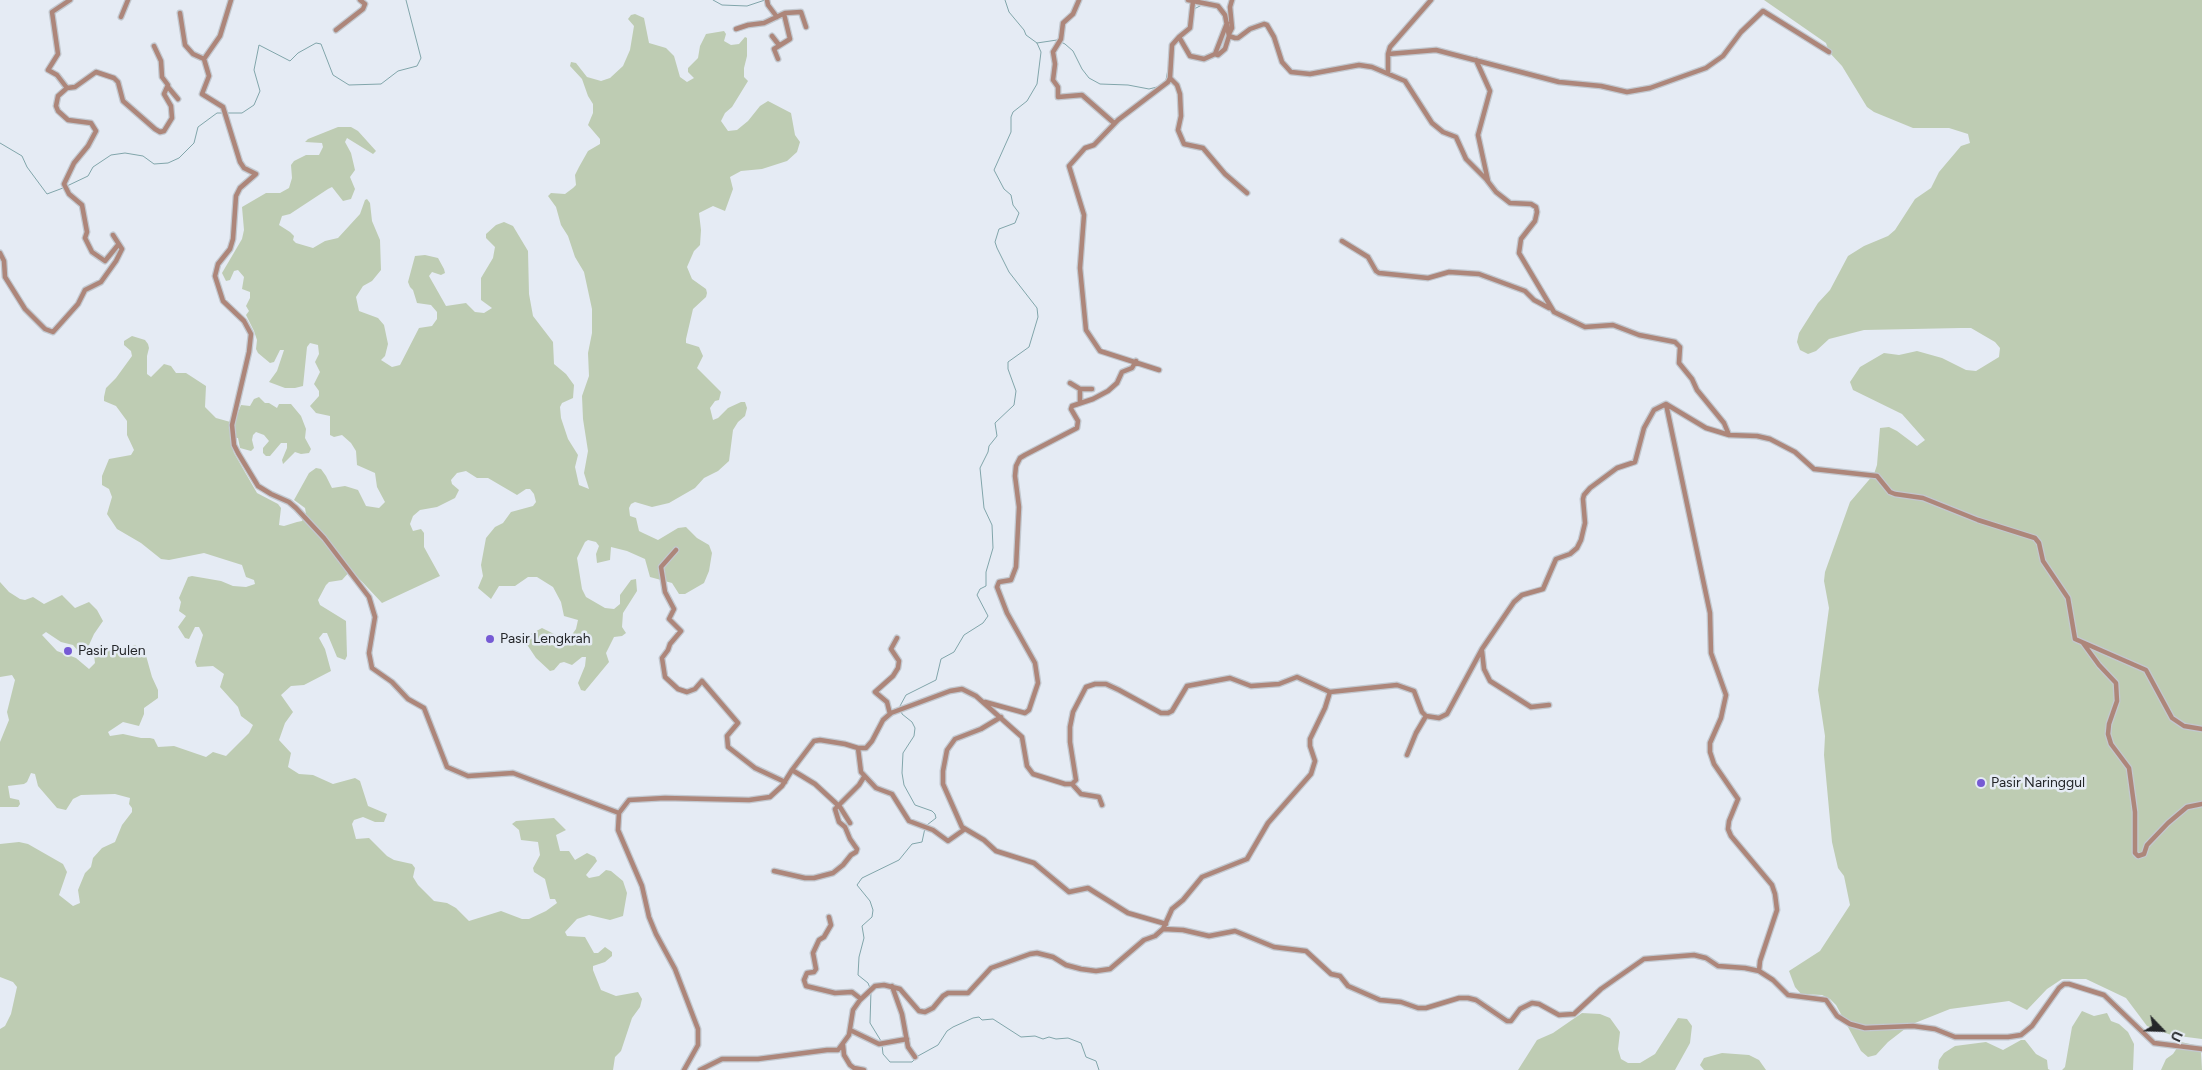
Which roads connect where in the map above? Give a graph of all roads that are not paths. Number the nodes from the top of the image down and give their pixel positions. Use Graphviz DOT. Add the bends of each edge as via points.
graph roads {
  1 [pos="70,0"];
  2 [pos="128,0"];
  3 [pos="231,0"];
  4 [pos="360,0"];
  5 [pos="767,0"];
  6 [pos="1079,0"];
  7 [pos="1232,0"];
  8 [pos="1431,0"];
  9 [pos="1191,1"];
  10 [pos="180,13"];
  11 [pos="784,14"];
  12 [pos="121,17"];
  13 [pos="777,17"];
  14 [pos="1227,23"];
  15 [pos="806,27"];
  16 [pos="736,29"];
  17 [pos="336,30"];
  18 [pos="1229,35"];
  19 [pos="772,36"];
  20 [pos="1179,37"];
  21 [pos="779,45"];
  22 [pos="154,46"];
  23 [pos="1829,52"];
  24 [pos="1215,54"];
  25 [pos="1388,54"];
  26 [pos="204,59"];
  27 [pos="778,59"];
  28 [pos="1476,60"];
  29 [pos="1388,72"];
  30 [pos="1170,78"];
  31 [pos="168,87"];
  32 [pos="67,88"];
  33 [pos="178,100"];
  34 [pos="1114,123"];
  35 [pos="1488,182"];
  36 [pos="1247,193"];
  37 [pos="113,236"];
  38 [pos="1342,241"];
  39 [pos="118,245"];
  40 [pos="0,253"];
  41 [pos="1550,308"];
  42 [pos="1136,361"];
  43 [pos="1159,370"];
  44 [pos="1070,383"];
  45 [pos="1080,389"];
  46 [pos="1092,389"];
  47 [pos="1080,403"];
  48 [pos="1666,404"];
  49 [pos="1729,435"];
  50 [pos="676,550"];
  51 [pos="897,638"];
  52 [pos="2083,642"];
  53 [pos="1482,649"];
  54 [pos="1330,692"];
  55 [pos="982,700"];
  56 [pos="1549,705"];
  57 [pos="890,714"];
  58 [pos="1426,716"];
  59 [pos="1001,717"];
  60 [pos="2202,729"];
  61 [pos="858,748"];
  62 [pos="1407,755"];
  63 [pos="792,770"];
  64 [pos="864,777"];
  65 [pos="785,782"];
  66 [pos="1072,784"];
  67 [pos="2202,804"];
  68 [pos="1102,805"];
  69 [pos="837,806"];
  70 [pos="619,813"];
  71 [pos="850,823"];
  72 [pos="965,829"];
  73 [pos="774,871"];
  74 [pos="829,917"];
  75 [pos="1166,924"];
  76 [pos="1163,929"];
  77 [pos="1759,971"];
  78 [pos="892,986"];
  79 [pos="861,999"];
  80 [pos="850,1030"];
  81 [pos="907,1039"];
  82 [pos="843,1045"];
  83 [pos="2202,1049"];
  84 [pos="915,1057"];
  85 [pos="684,1070"];
  86 [pos="700,1070"];
  87 [pos="864,1070"];
  1 -- 32 [label="street" via="52,12 58,54 48,69"];
  2 -- 12 [label="street"];
  3 -- 26 [label="street" via="220,36"];
  4 -- 17 [label="street" via="365,4 363,9"];
  5 -- 13 [label="street"];
  6 -- 34 [label="street" via="1073,14 1063,22 1062,37 1053,52 1053,80 1059,97 1082,95"];
  7 -- 18 [label="street"];
  8 -- 25 [label="street" via="1402,31"];
  9 -- 14 [label="street" via="1218,6"];
  9 -- 20 [label="street" via="1190,28"];
  10 -- 26 [label="street" via="185,45"];
  11 -- 13 [label="street"];
  11 -- 15 [label="street" via="802,12"];
  11 -- 21 [label="street" via="790,39"];
  13 -- 16 [label="street"];
  14 -- 18 [label="street"];
  14 -- 24 [label="street"];
  18 -- 24 [label="street" via="1225,49"];
  18 -- 29 [label="street" via="1238,38 1250,29 1268,25 1282,62 1291,72 1310,74 1358,64"];
  19 -- 21 [label="street"];
  20 -- 24 [label="street" via="1187,53 1193,57 1204,59"];
  20 -- 30 [label="street" via="1171,49"];
  21 -- 27 [label="street" via="774,50"];
  22 -- 31 [label="street"];
  23 -- 28 [label="street" via="1763,11 1741,32 1724,56 1713,64 1670,82 1634,91 1622,93 1601,86 1559,82"];
  25 -- 28 [label="street" via="1428,49"];
  25 -- 29 [label="street"];
  26 -- 70 [label="street" via="208,76 202,95 223,108 240,162 256,174 236,196 233,239 218,264 215,276 223,301 244,321 251,334 232,425 234,445 242,462 258,486 296,508 324,538 369,597 375,617 369,653 372,668 408,699 424,708 446,767 468,776 513,773"];
  28 -- 35 [label="street" via="1490,91 1478,134"];
  29 -- 35 [label="street" via="1406,81 1432,123 1456,137 1466,159"];
  30 -- 34 [label="street"];
  30 -- 36 [label="street" via="1180,94 1178,130 1184,144 1203,148"];
  31 -- 32 [label="street" via="164,93 169,100 172,118 167,128 160,132 121,99 116,79 96,72 75,87"];
  31 -- 33 [label="street"];
  32 -- 39 [label="street" via="58,96 57,110 68,120 91,123 96,132 74,163 64,186 82,206 88,232 85,238 96,256 106,261"];
  34 -- 42 [label="street" via="1069,167 1084,215 1080,268 1085,327 1100,351"];
  35 -- 41 [label="street" via="1507,201 1536,207 1535,221 1518,249"];
  37 -- 39 [label="street"];
  38 -- 41 [label="street" via="1368,257 1380,273 1428,278 1449,272 1479,274 1525,291"];
  39 -- 40 [label="street" via="122,250 108,272 98,285 86,290 78,304 52,332 25,309 5,276"];
  41 -- 49 [label="street" via="1585,327 1613,326 1675,342 1680,347 1679,363 1724,423"];
  42 -- 43 [label="street"];
  42 -- 47 [label="street" via="1132,368 1122,372 1108,391"];
  44 -- 45 [label="street"];
  45 -- 46 [label="street"];
  45 -- 47 [label="street"];
  47 -- 55 [label="street" via="1071,408 1078,421 1077,428 1025,454 1016,466 1019,507 1016,567 1012,580 997,585 1007,613 1034,663 1038,690 1025,713"];
  48 -- 49 [label="street" via="1706,428"];
  48 -- 53 [label="street" via="1650,415 1635,462 1617,468 1584,495 1585,523 1577,548 1556,559 1543,589 1522,595 1514,602"];
  48 -- 77 [label="street" via="1710,613 1710,653 1726,695 1710,752 1714,764 1738,799 1729,821 1731,836 1776,894 1776,910"];
  49 -- 52 [label="street" via="1770,439 1794,452 1814,469 1876,476 1895,494 1923,498 2035,538 2043,561 2068,598 2075,638"];
  50 -- 65 [label="street" via="661,567 665,592 674,609 669,619 681,631 662,658 665,677 678,689 687,692 702,681 738,723 727,736 728,747 755,768"];
  51 -- 57 [label="street" via="891,649 899,661 898,668 875,692 887,702"];
  52 -- 60 [label="street" via="2146,670 2172,718 2184,726"];
  52 -- 67 [label="street" via="2116,683 2117,702 2108,734 2111,744 2129,768 2135,812 2135,853 2138,856 2144,854 2147,845 2187,807"];
  53 -- 56 [label="street" via="1484,669 1490,681 1530,707"];
  53 -- 58 [label="street" via="1447,714 1439,718"];
  54 -- 58 [label="street" via="1397,685 1414,691"];
  54 -- 66 [label="street" via="1297,677 1279,684 1251,686 1230,678 1188,686 1172,711 1161,713 1106,684 1086,687 1080,695 1070,727 1076,780"];
  54 -- 75 [label="street" via="1310,739 1315,761 1305,783 1268,823 1247,859 1202,877 1172,909"];
  55 -- 57 [label="street" via="962,689"];
  55 -- 59 [label="street"];
  57 -- 61 [label="street" via="868,746"];
  58 -- 62 [label="street"];
  59 -- 66 [label="street" via="1022,736 1027,766 1033,774"];
  59 -- 72 [label="street" via="955,739 947,750 943,784"];
  61 -- 63 [label="street" via="817,740"];
  61 -- 64 [label="street"];
  63 -- 65 [label="street"];
  63 -- 69 [label="street" via="815,784"];
  64 -- 69 [label="street"];
  64 -- 72 [label="street" via="876,788 892,794 912,823 933,830 948,841"];
  65 -- 70 [label="street" via="776,794 765,798 638,798 629,800"];
  66 -- 68 [label="street" via="1081,794 1099,796"];
  69 -- 71 [label="street"];
  69 -- 73 [label="street" via="838,820 857,852 833,873 820,877 805,878"];
  70 -- 85 [label="street" via="618,830 642,886 649,917 675,969 698,1029 698,1045"];
  72 -- 75 [label="street" via="996,851 1034,863 1069,892 1088,888 1128,913"];
  74 -- 79 [label="street" via="831,925 813,953 816,969 807,973 806,986 835,993 852,992"];
  75 -- 76 [label="street"];
  76 -- 77 [label="street" via="1209,936 1235,931 1274,947 1306,951 1331,974 1340,976 1348,986 1380,1000 1426,1008 1453,999 1468,998 1507,1021 1511,1021 1520,1008 1532,1003 1559,1015 1574,1014 1610,982 1644,959 1653,957 1694,955 1718,966"];
  76 -- 78 [label="street" via="1106,971 1081,969 1037,953 991,968 968,993 948,993 925,1012 900,989"];
  77 -- 83 [label="street" via="1792,997 1826,1000 1837,1016 1850,1024 1865,1028 1914,1026 1935,1029 1955,1037 2021,1035 2032,1026 2059,988 2069,984 2104,994 2154,1043"];
  78 -- 79 [label="street" via="876,986"];
  78 -- 81 [label="street"];
  79 -- 80 [label="street" via="853,1010"];
  80 -- 81 [label="street" via="879,1044"];
  80 -- 82 [label="street"];
  81 -- 84 [label="street"];
  82 -- 86 [label="street" via="838,1050 758,1059 722,1059"];
  82 -- 87 [label="street" via="850,1065"];
}
